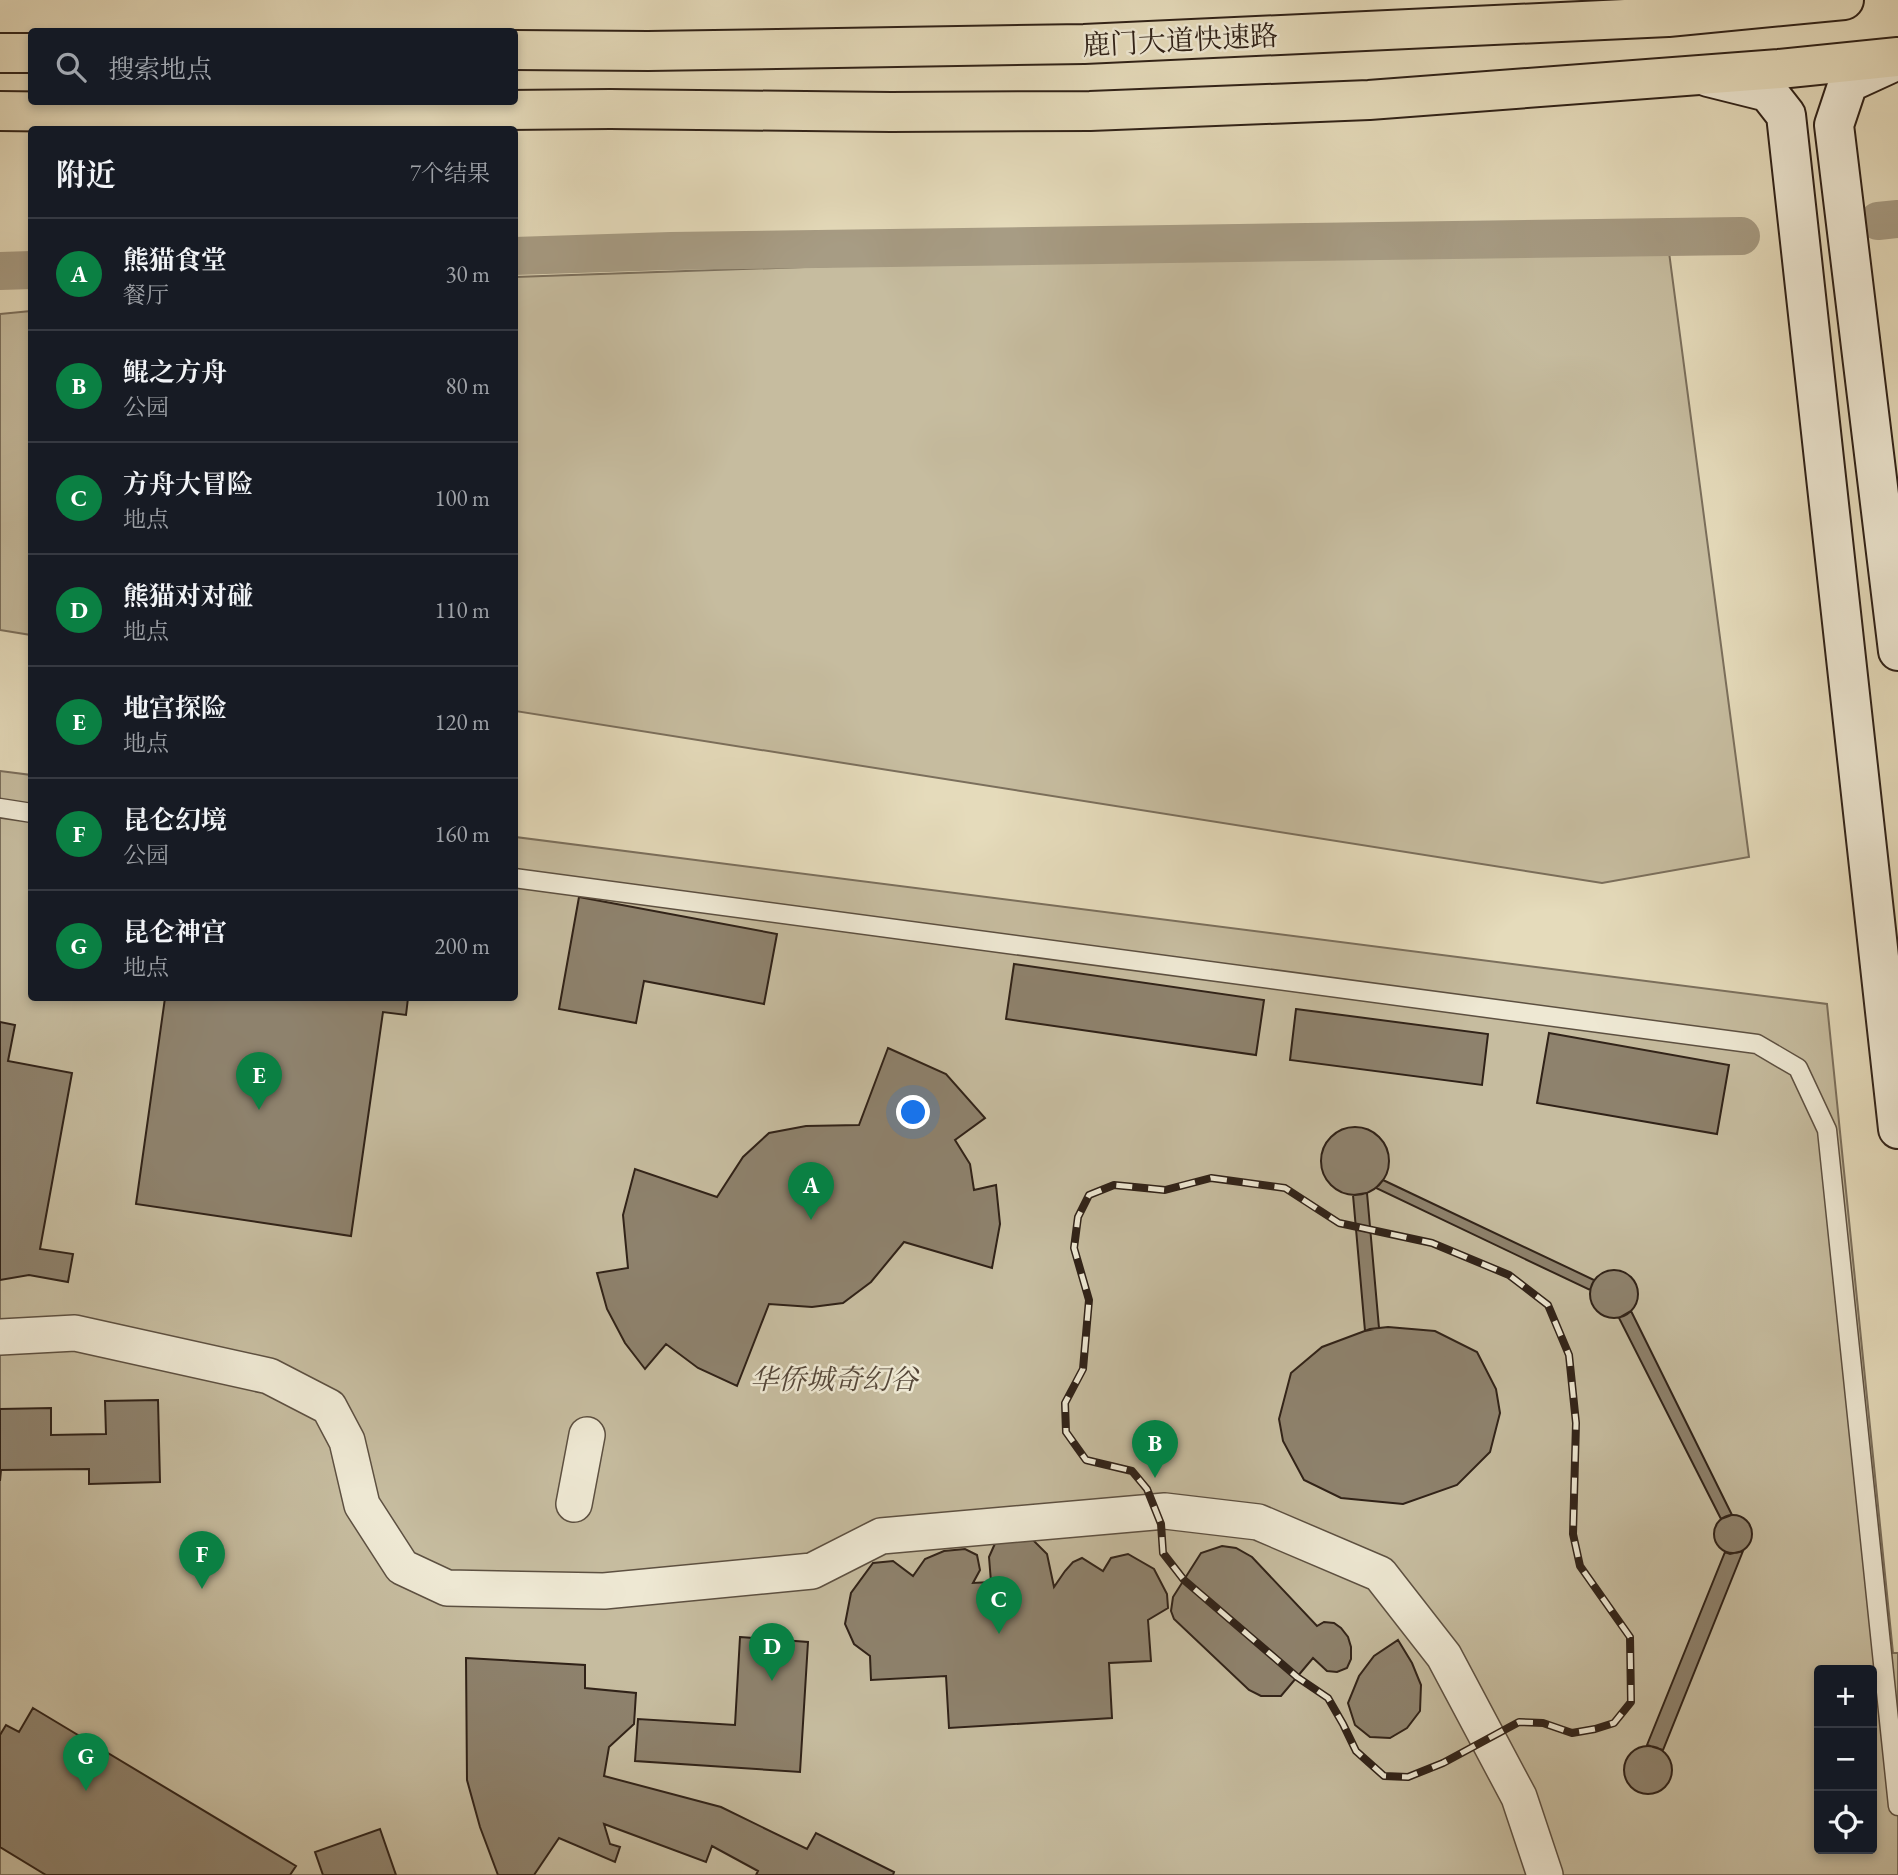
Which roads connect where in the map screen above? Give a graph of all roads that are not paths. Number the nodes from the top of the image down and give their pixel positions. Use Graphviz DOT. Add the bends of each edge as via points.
graph roads {
  1 [pos="1844,0"];
  2 [pos="518,50"];
  3 [pos="0,53"];
  4 [pos="28,53"];
  5 [pos="1898,59"];
  6 [pos="1699,75"];
  7 [pos="0,111"];
  8 [pos="1898,651"];
  9 [pos="0,808"];
  10 [pos="28,812"];
  11 [pos="518,879"];
  12 [pos="1898,1129"];
  13 [pos="0,1337"];
  14 [pos="587,1435"];
  15 [pos="574,1504"];
  16 [pos="1898,1806"];
  17 [pos="1545,1875"];
  1 -- 2 [label="main road, 鹿门大道快速路" via="1668,17 1084,44"];
  3 -- 4 [label="main road"];
  5 -- 6 [label="main road"];
  5 -- 8 [label="street" via="1848,83 1834,125"];
  6 -- 7 [label="main road" via="1369,100 1090,111"];
  6 -- 12 [label="street" via="1768,92 1786,115"];
  9 -- 10 [label="lane"];
  11 -- 16 [label="lane" via="1757,1044 1798,1068 1827,1130"];
  13 -- 17 [label="street" via="75,1333 269,1376 329,1407 346,1441 362,1505 402,1567 447,1588 604,1591 812,1571 881,1536 1165,1511 1258,1522 1380,1574 1444,1656 1519,1797"];
  14 -- 15 [label="street"];
}
